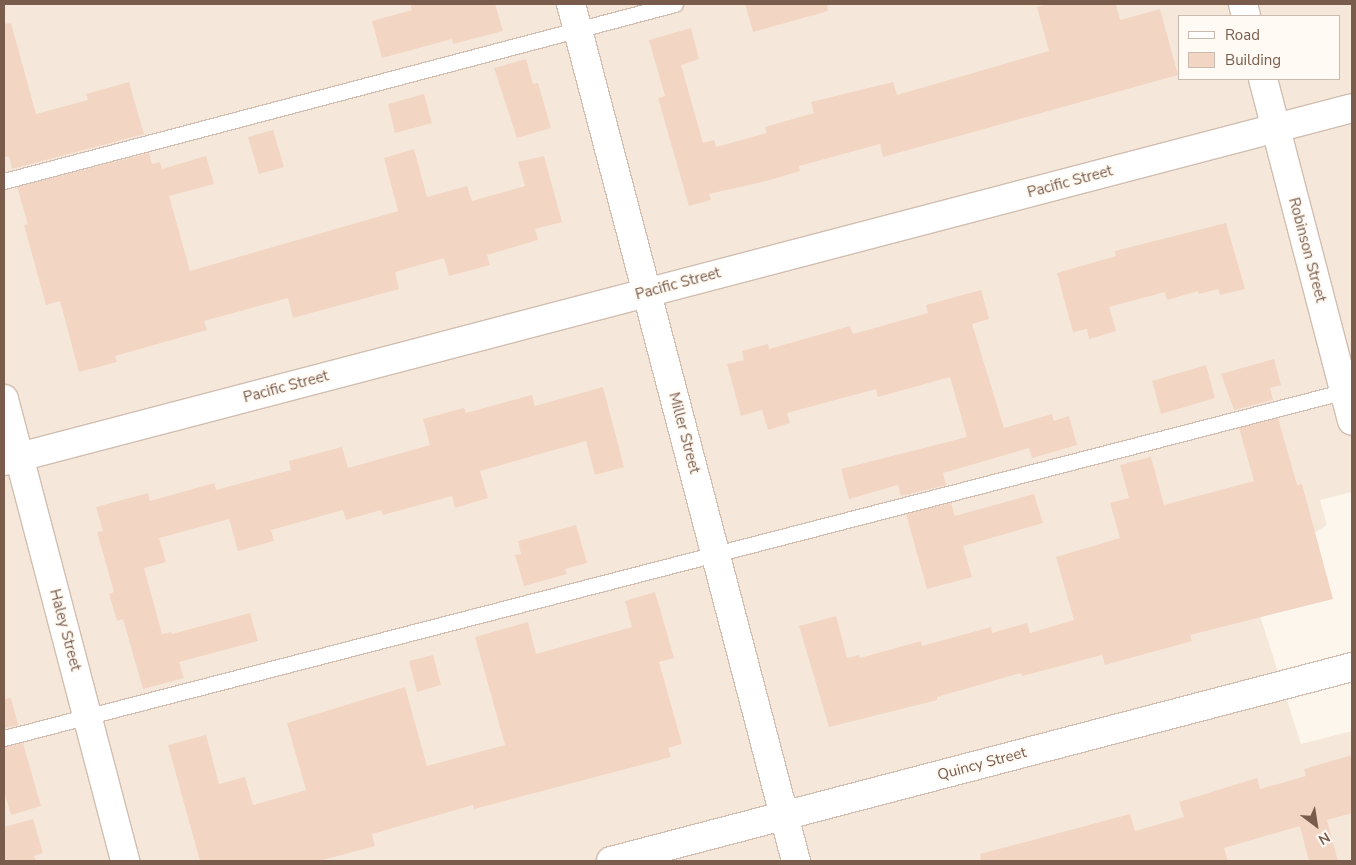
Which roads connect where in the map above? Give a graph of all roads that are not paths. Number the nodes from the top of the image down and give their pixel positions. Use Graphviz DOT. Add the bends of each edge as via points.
graph roads {
  1 [pos="675,4"];
  2 [pos="574,17"];
  3 [pos="1263,80"];
  4 [pos="1352,108"];
  5 [pos="1276,128"];
  6 [pos="4,181"];
  7 [pos="647,292"];
  8 [pos="1348,390"];
  9 [pos="4,399"];
  10 [pos="1352,421"];
  11 [pos="11,459"];
  12 [pos="715,554"];
  13 [pos="1352,667"];
  14 [pos="87,716"];
  15 [pos="4,738"];
  16 [pos="784,816"];
  17 [pos="125,861"];
  18 [pos="611,861"];
  19 [pos="796,861"];
  1 -- 2 [label="lane"];
  2 -- 6 [label="lane"];
  2 -- 7 [label="street, Miller Street"];
  3 -- 5 [label="street, Robinson Street"];
  4 -- 5 [label="street, Pacific Street"];
  5 -- 7 [label="street, Pacific Street"];
  5 -- 8 [label="street, Robinson Street"];
  7 -- 11 [label="street, Pacific Street"];
  7 -- 12 [label="street, Miller Street"];
  8 -- 10 [label="street, Robinson Street"];
  8 -- 12 [label="lane"];
  9 -- 11 [label="street, Haley Street"];
  11 -- 14 [label="street, Haley Street"];
  12 -- 14 [label="lane"];
  12 -- 16 [label="street, Miller Street"];
  13 -- 16 [label="street, Quincy Street"];
  14 -- 15 [label="lane"];
  14 -- 17 [label="street, Haley Street"];
  16 -- 18 [label="street, Quincy Street"];
  16 -- 19 [label="street, Miller Street"];
}
